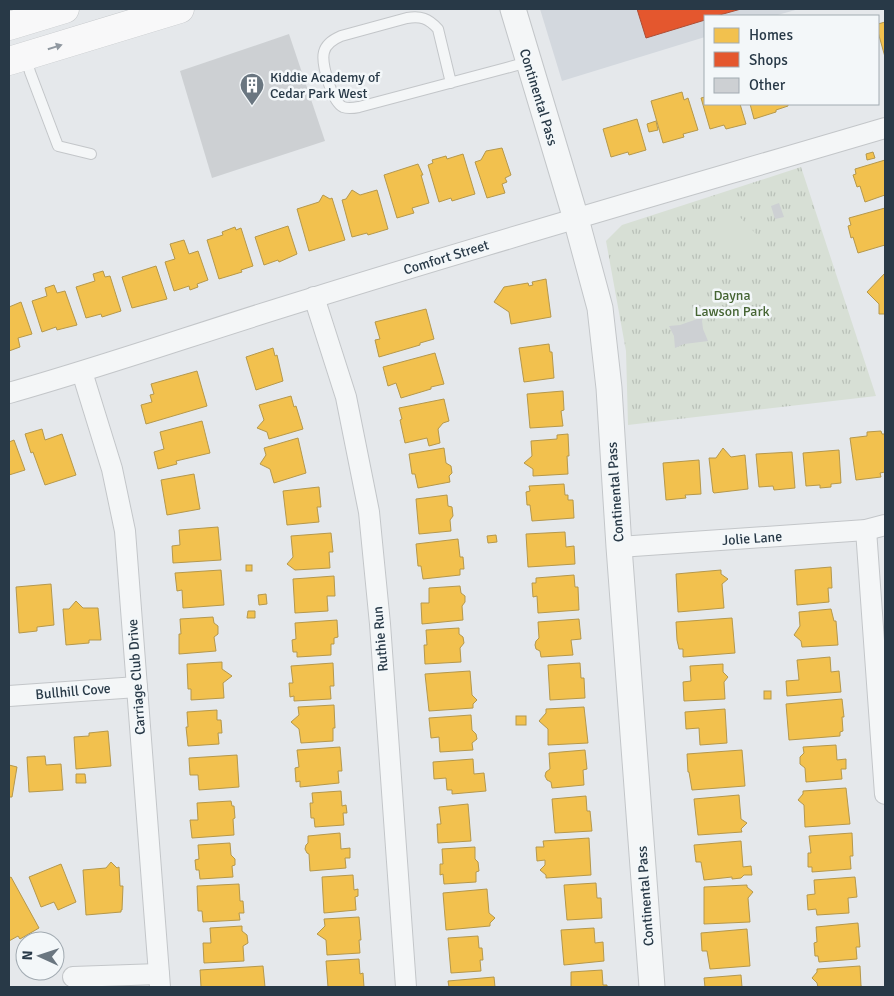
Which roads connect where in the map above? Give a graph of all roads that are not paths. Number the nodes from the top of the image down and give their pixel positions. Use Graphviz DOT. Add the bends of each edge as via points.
graph roads {
  1 [pos="64,9"];
  2 [pos="180,9"];
  3 [pos="512,9"];
  4 [pos="9,26"];
  5 [pos="17,59"];
  6 [pos="528,62"];
  7 [pos="451,83"];
  8 [pos="885,128"];
  9 [pos="91,154"];
  10 [pos="576,219"];
  11 [pos="314,297"];
  12 [pos="82,372"];
  13 [pos="9,393"];
  14 [pos="876,528"];
  15 [pos="619,547"];
  16 [pos="137,687"];
  17 [pos="9,696"];
  18 [pos="885,794"];
  19 [pos="73,976"];
  20 [pos="160,980"];
  21 [pos="406,987"];
  22 [pos="652,987"];
  1 -- 4 [label="main road"];
  5 -- 2 [label="main road, one-way"];
  3 -- 6 [label="street, Continental Pass"];
  5 -- 9 [label="lane" via="30,72 58,146"];
  6 -- 7 [label="lane"];
  6 -- 10 [label="street, Continental Pass"];
  7 -- 7 [label="lane" via="359,107 342,107 332,94 324,52 335,38 407,18 424,18 438,29"];
  8 -- 10 [label="street, Comfort Street"];
  10 -- 11 [label="street, Comfort Street"];
  10 -- 15 [label="street, Continental Pass" via="600,308 609,388"];
  11 -- 12 [label="street, Comfort Street"];
  11 -- 21 [label="street, Ruthie Run" via="346,397 369,512"];
  12 -- 13 [label="street, Comfort Street"];
  12 -- 16 [label="street, Carriage Club Drive" via="112,469 125,531"];
  14 -- 15 [label="street, Jolie Lane"];
  14 -- 18 [label="street"];
  15 -- 22 [label="street, Continental Pass"];
  16 -- 17 [label="street, Bullhill Cove"];
  16 -- 20 [label="street, Carriage Club Drive"];
  19 -- 20 [label="street"];
}
